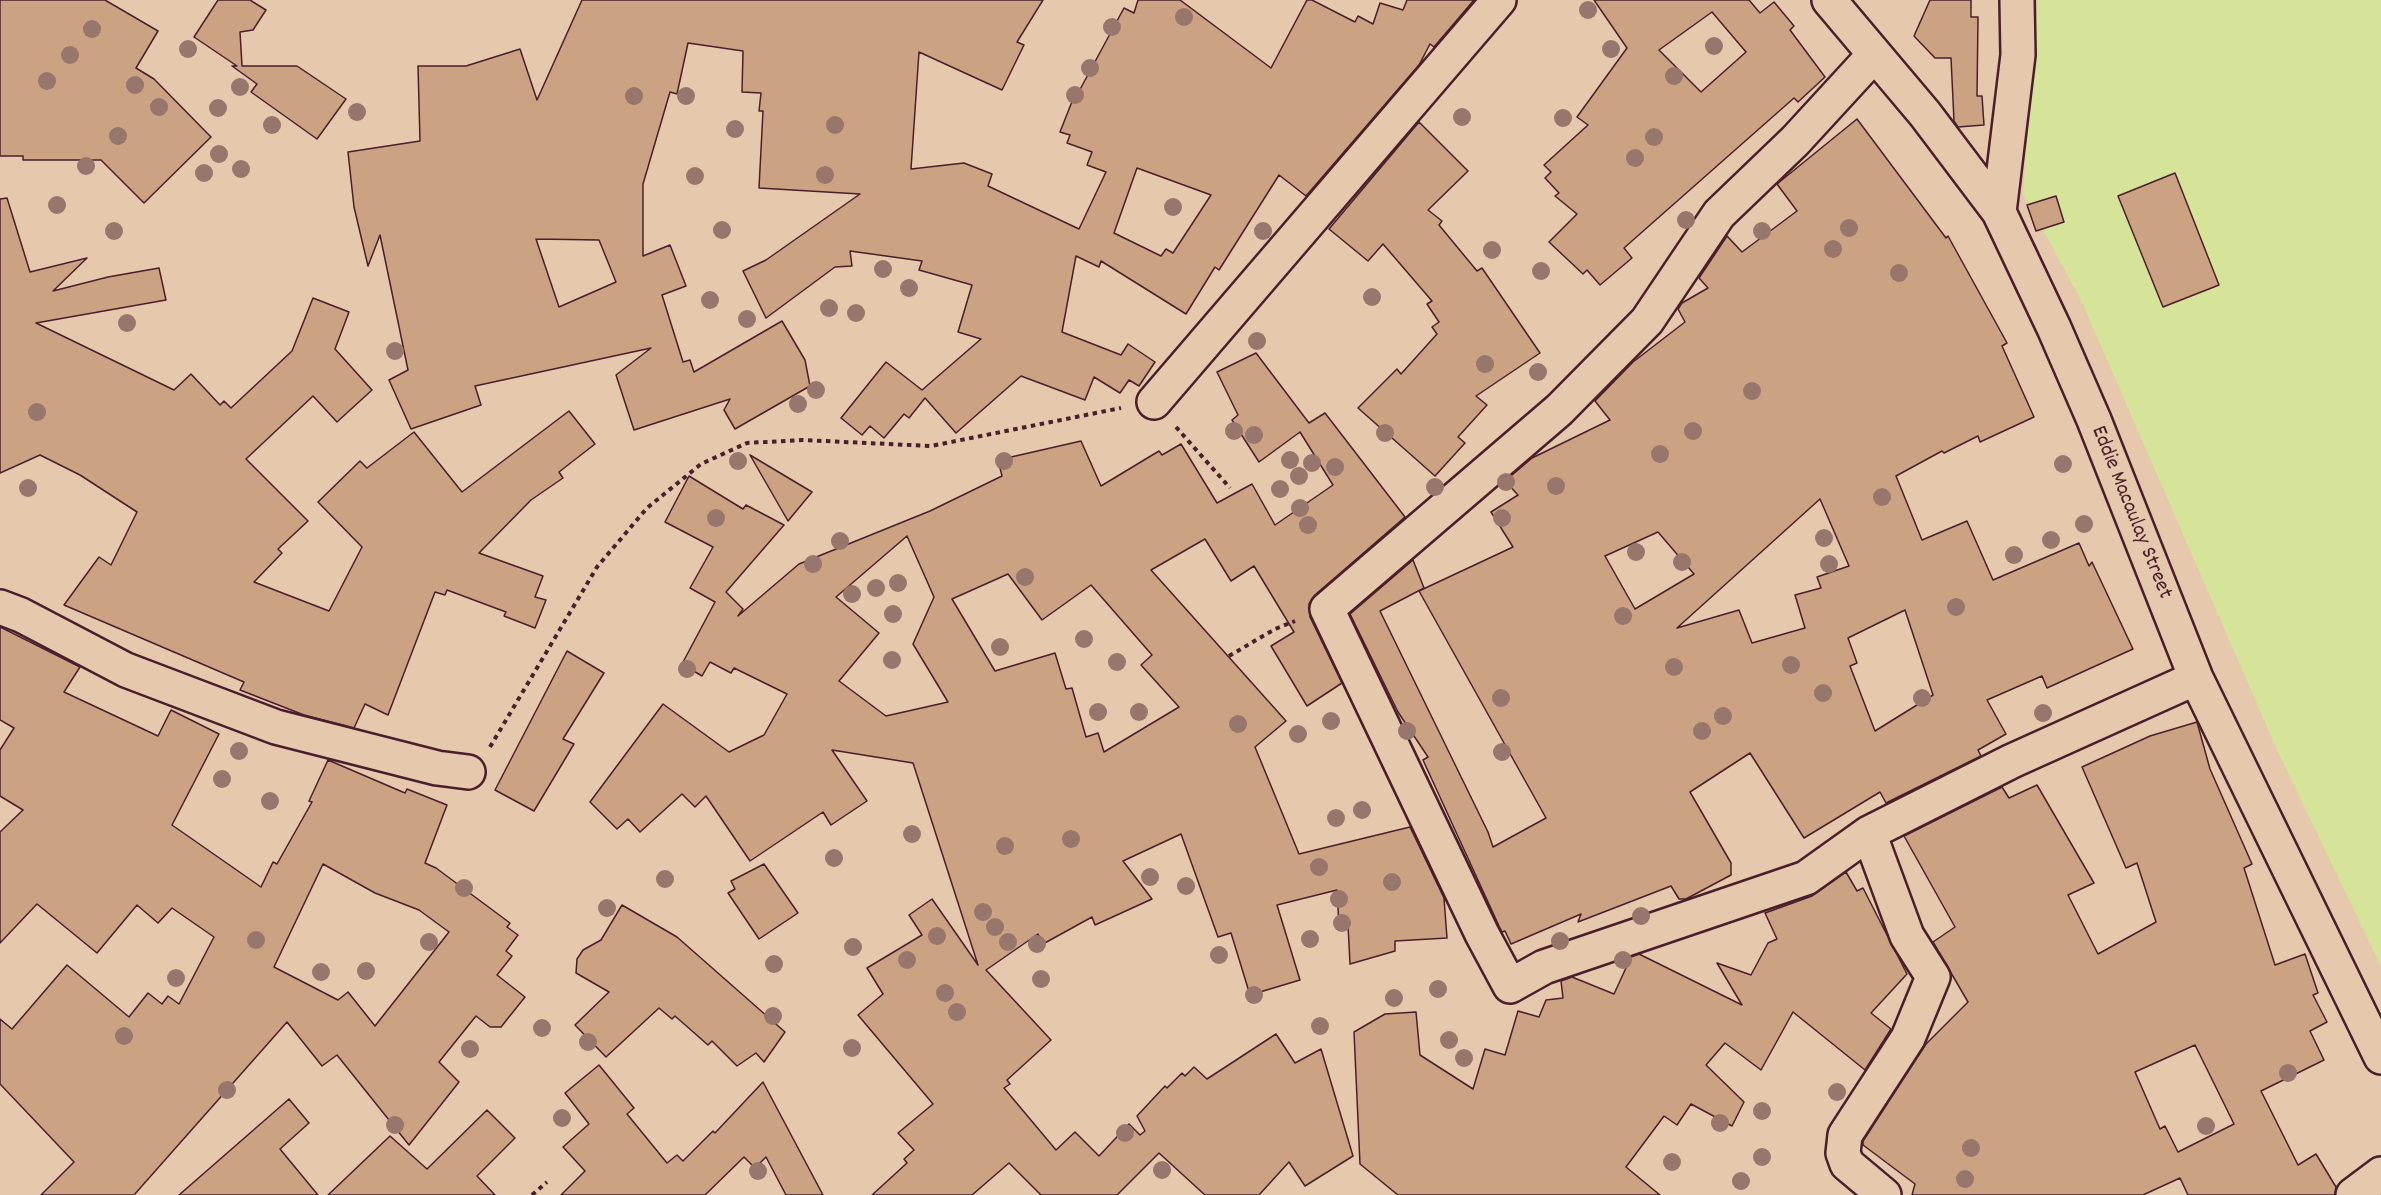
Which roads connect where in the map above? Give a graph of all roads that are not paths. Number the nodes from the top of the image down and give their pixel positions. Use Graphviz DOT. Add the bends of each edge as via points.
graph roads {
  1 [pos="1499,0"];
  2 [pos="1828,0"];
  3 [pos="2017,0"];
  4 [pos="1874,55"];
  5 [pos="1999,212"];
  6 [pos="1154,402"];
  7 [pos="0,607"];
  8 [pos="2196,678"];
  9 [pos="468,772"];
  10 [pos="1869,833"];
  11 [pos="2381,1057"];
  12 [pos="2381,1174"];
  13 [pos="1884,1195"];
  14 [pos="2353,1195"];
  1 -- 6 [label="street"];
  2 -- 4 [label="street, Eddie Macaulay Street"];
  3 -- 5 [label="street" via="2018,55"];
  4 -- 5 [label="street, Eddie Macaulay Street" via="1925,114"];
  4 -- 10 [label="street" via="1795,141 1719,214 1647,321 1559,410 1327,609 1510,986 1544,967 1806,878"];
  5 -- 8 [label="street, Eddie Macaulay Street" via="2094,420"];
  7 -- 9 [label="street" via="126,670 276,727 437,768"];
  8 -- 10 [label="street" via="2012,761"];
  8 -- 11 [label="street, Eddie Macaulay Street"];
  10 -- 13 [label="street" via="1907,936 1933,977 1908,1038 1845,1136 1846,1164"];
  12 -- 14 [label="street"];
}
